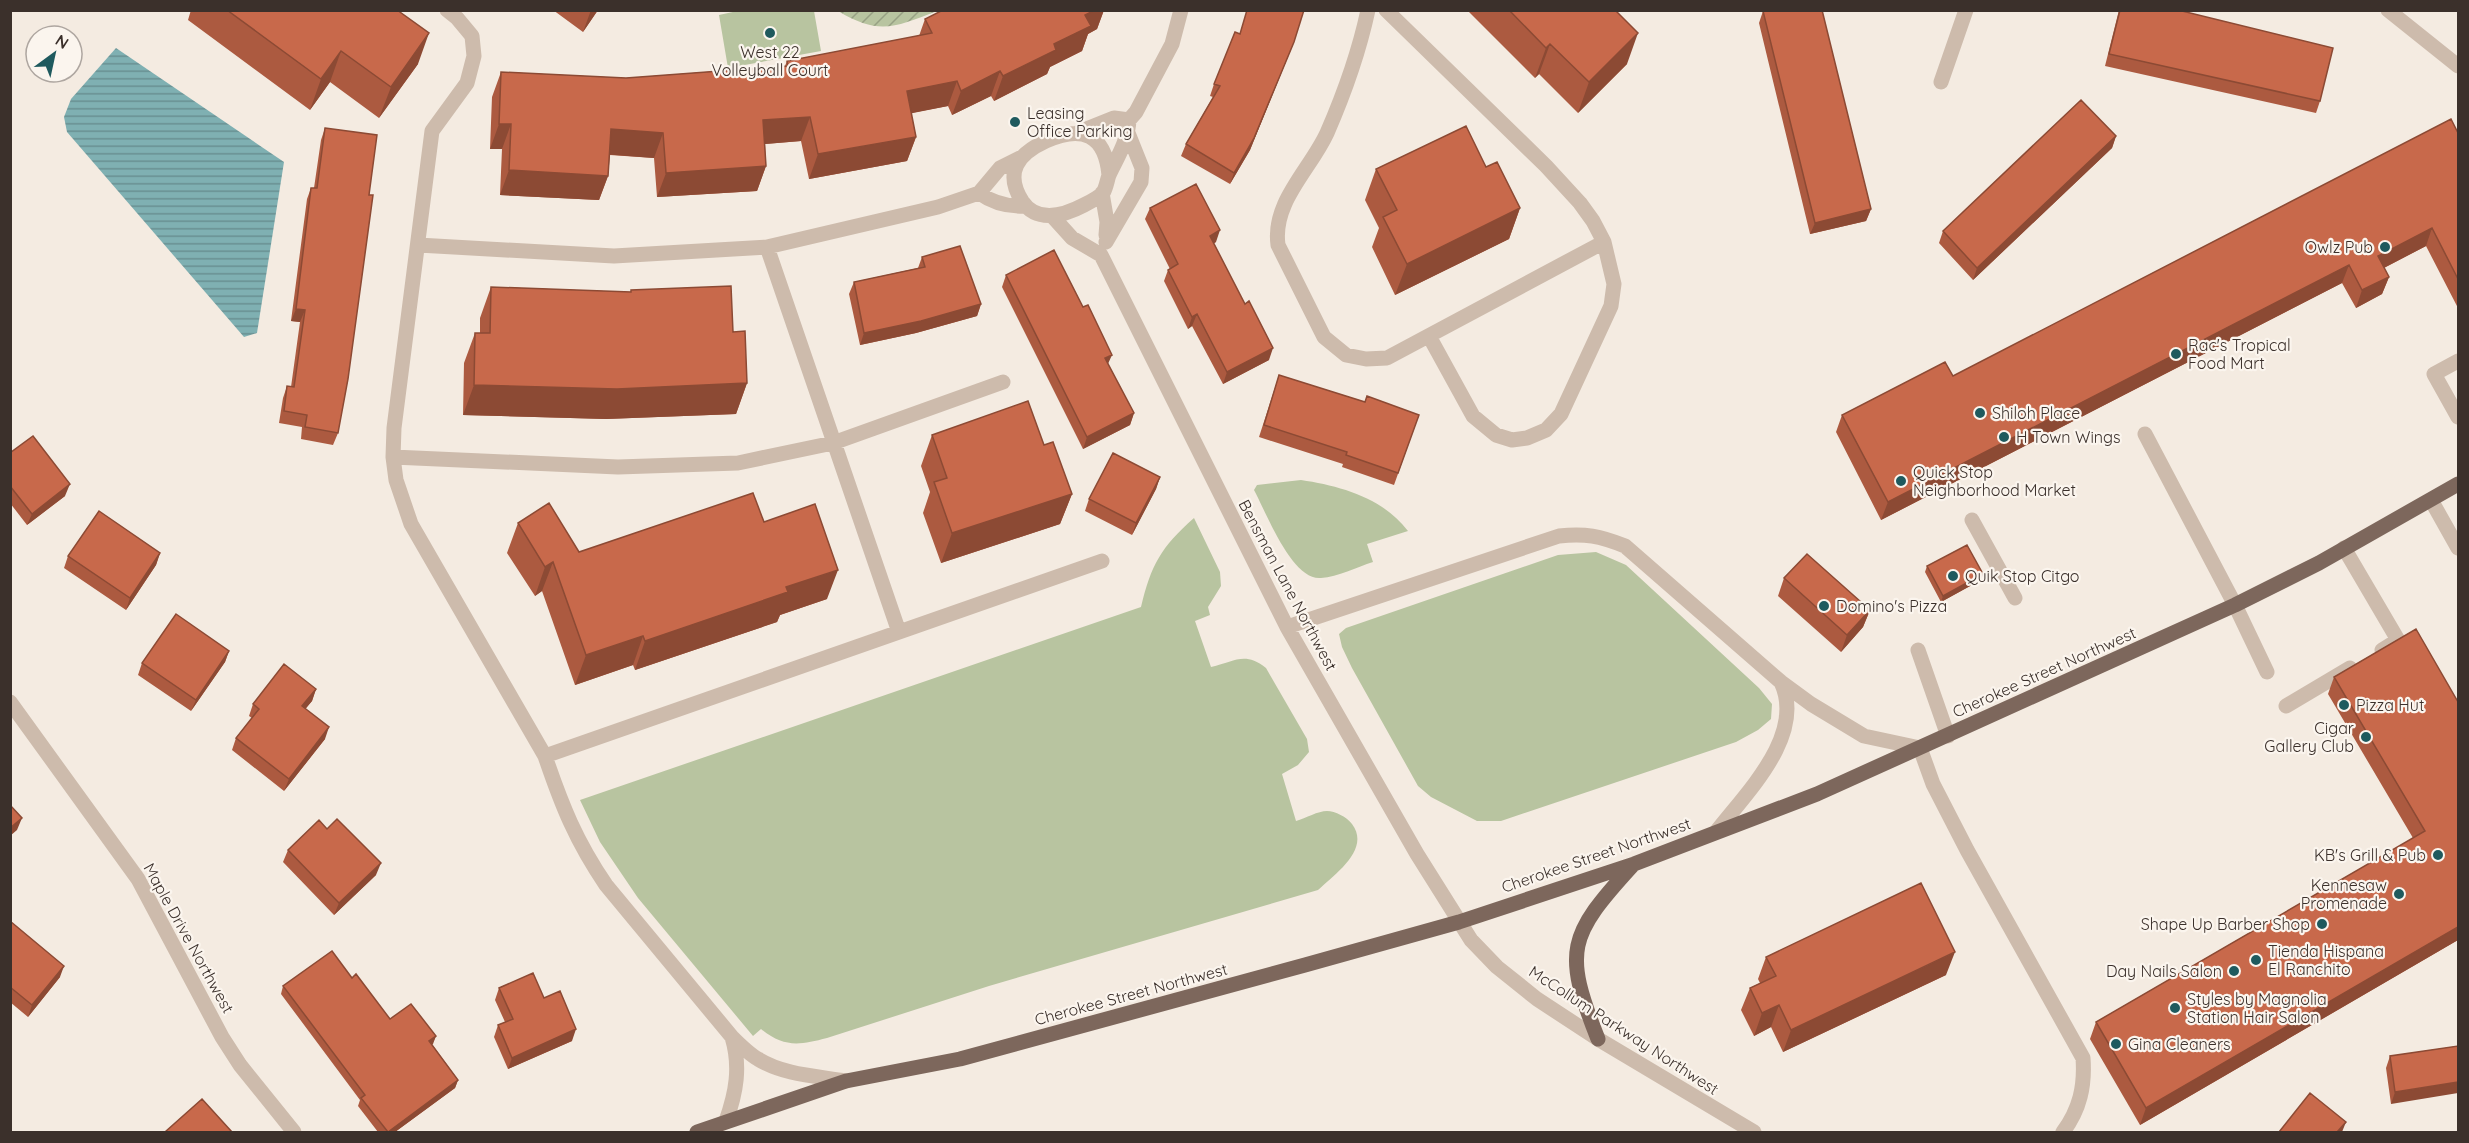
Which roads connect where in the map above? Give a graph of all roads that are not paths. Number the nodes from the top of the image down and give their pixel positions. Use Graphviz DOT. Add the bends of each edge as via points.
graph roads {
  1 [pos="447,10"];
  2 [pos="1181,10"];
  3 [pos="1368,10"];
  4 [pos="1386,10"];
  5 [pos="1966,10"];
  6 [pos="2388,10"];
  7 [pos="2458,66"];
  8 [pos="1941,82"];
  9 [pos="1128,127"];
  10 [pos="1079,132"];
  11 [pos="1020,158"];
  12 [pos="1109,175"];
  13 [pos="979,193"];
  14 [pos="1102,193"];
  15 [pos="1025,206"];
  16 [pos="1053,217"];
  17 [pos="1604,242"];
  18 [pos="418,244"];
  19 [pos="766,246"];
  20 [pos="1103,249"];
  21 [pos="1429,336"];
  22 [pos="2458,361"];
  23 [pos="1003,382"];
  24 [pos="2458,417"];
  25 [pos="2145,434"];
  26 [pos="833,443"];
  27 [pos="393,457"];
  28 [pos="2458,484"];
  29 [pos="2431,500"];
  30 [pos="1972,520"];
  31 [pos="2458,548"];
  32 [pos="2344,549"];
  33 [pos="1102,561"];
  34 [pos="2015,598"];
  35 [pos="2235,605"];
  36 [pos="1287,627"];
  37 [pos="899,632"];
  38 [pos="1918,650"];
  39 [pos="2267,672"];
  40 [pos="1781,681"];
  41 [pos="10,702"];
  42 [pos="2286,706"];
  43 [pos="1948,736"];
  44 [pos="1920,748"];
  45 [pos="545,756"];
  46 [pos="1716,832"];
  47 [pos="1634,864"];
  48 [pos="1459,922"];
  49 [pos="732,1037"];
  50 [pos="1598,1039"];
  51 [pos="846,1081"];
  52 [pos="726,1121"];
  53 [pos="294,1132"];
  54 [pos="697,1132"];
  55 [pos="1754,1132"];
  56 [pos="2063,1132"];
  1 -- 18 [label="street" via="472,36 474,56 467,83 432,131"];
  2 -- 9 [label="street" via="1172,44"];
  3 -- 21 [label="street" via="1326,135 1280,215 1278,245 1324,337 1346,355 1387,358"];
  4 -- 17 [label="street" via="1546,166 1580,203"];
  5 -- 8 [label="street"];
  6 -- 7 [label="street"];
  9 -- 10 [label="street" via="1114,118"];
  9 -- 12 [label="street"];
  9 -- 20 [label="street" via="1142,168 1141,182"];
  10 -- 11 [label="street" via="1063,134"];
  10 -- 12 [label="street" via="1092,138 1107,156"];
  11 -- 13 [label="street" via="1000,168"];
  11 -- 15 [label="street" via="1013,176"];
  12 -- 14 [label="street"];
  13 -- 15 [label="street" via="1005,205"];
  13 -- 19 [label="street" via="938,207"];
  14 -- 16 [label="street" via="1093,201"];
  14 -- 20 [label="street" via="1107,222"];
  15 -- 16 [label="street"];
  16 -- 20 [label="street" via="1072,238"];
  17 -- 21 [label="street"];
  17 -- 21 [label="street" via="1614,284 1611,306 1573,392 1546,430 1512,440 1484,427 1473,416"];
  18 -- 19 [label="street" via="614,256"];
  18 -- 27 [label="street"];
  19 -- 26 [label="street"];
  20 -- 36 [label="street, Bensman Lane Northwest"];
  22 -- 24 [label="street" via="2434,374"];
  23 -- 26 [label="street"];
  25 -- 35 [label="street"];
  26 -- 27 [label="street" via="738,463 618,467"];
  26 -- 37 [label="street"];
  27 -- 45 [label="street" via="411,524"];
  28 -- 29 [label="main road, Cherokee Street Northwest"];
  29 -- 31 [label="street"];
  29 -- 32 [label="main road, Cherokee Street Northwest"];
  30 -- 34 [label="street"];
  32 -- 35 [label="main road, Cherokee Street Northwest"];
  32 -- 42 [label="street" via="2398,640"];
  33 -- 37 [label="street"];
  35 -- 39 [label="street"];
  35 -- 43 [label="main road, Cherokee Street Northwest"];
  36 -- 40 [label="street" via="1558,536 1581,533 1625,546"];
  36 -- 48 [label="street, Bensman Lane Northwest"];
  37 -- 45 [label="street"];
  38 -- 43 [label="street"];
  40 -- 44 [label="street" via="1864,736"];
  40 -- 46 [label="street" via="1789,714 1782,737 1765,767"];
  41 -- 53 [label="street, Maple Drive Northwest" via="138,879 222,1037"];
  43 -- 44 [label="main road, Cherokee Street Northwest"];
  44 -- 46 [label="main road, Cherokee Street Northwest" via="1817,794"];
  44 -- 56 [label="street" via="1967,850 2083,1058 2079,1103"];
  45 -- 49 [label="street" via="570,823 591,863"];
  46 -- 47 [label="main road, Cherokee Street Northwest"];
  47 -- 48 [label="main road, Cherokee Street Northwest"];
  47 -- 50 [label="main road" via="1590,915 1577,948 1579,988"];
  48 -- 50 [label="street, McCollum Parkway Northwest" via="1485,956 1511,979"];
  48 -- 51 [label="main road, Cherokee Street Northwest" via="981,1053"];
  49 -- 51 [label="street" via="772,1066"];
  49 -- 52 [label="street" via="737,1052 737,1083"];
  50 -- 55 [label="street, McCollum Parkway Northwest"];
  51 -- 52 [label="main road, Cherokee Street Northwest"];
  52 -- 54 [label="main road, Cherokee Street Northwest"];
}
